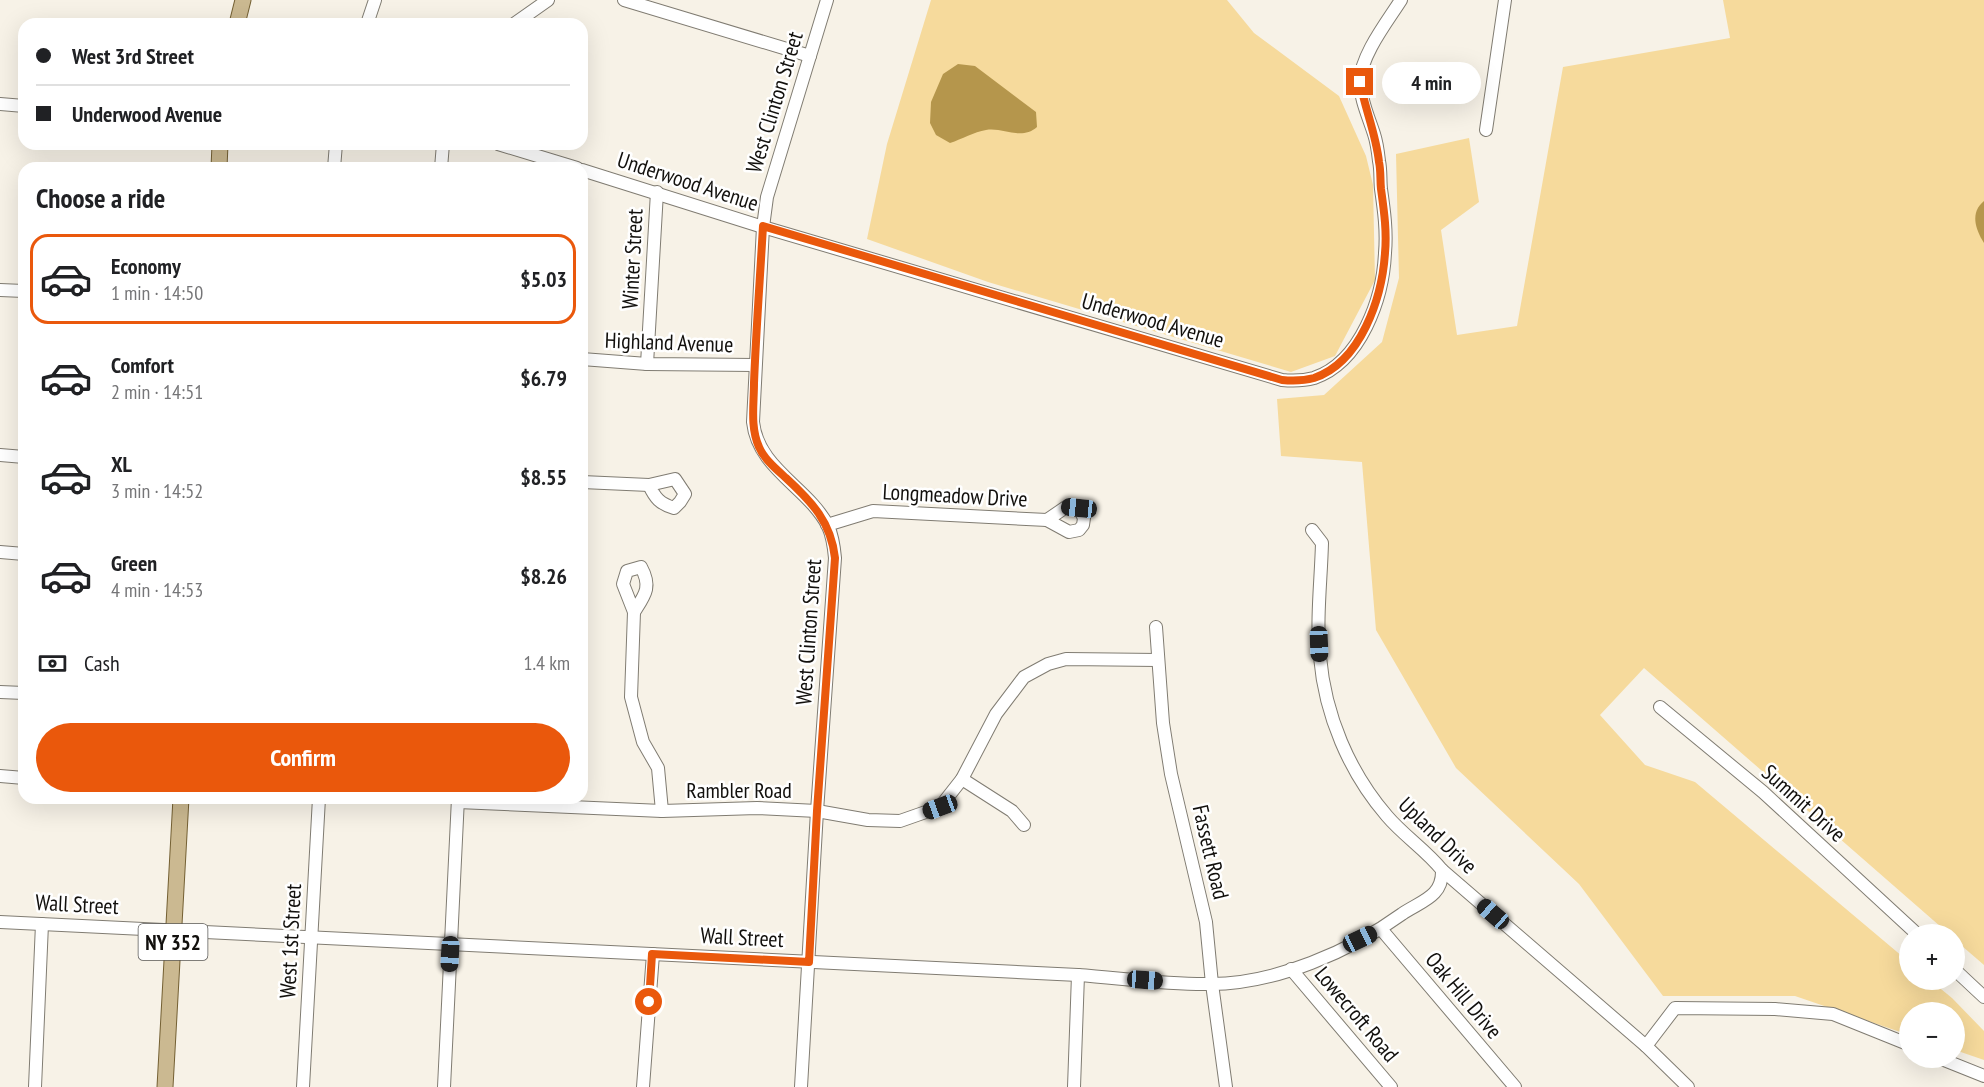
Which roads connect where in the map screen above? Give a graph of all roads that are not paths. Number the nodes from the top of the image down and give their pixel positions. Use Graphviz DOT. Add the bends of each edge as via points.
graph roads {
  1 [pos="243,0"];
  2 [pos="375,0"];
  3 [pos="548,0"];
  4 [pos="624,0"];
  5 [pos="827,0"];
  6 [pos="1401,0"];
  7 [pos="1505,0"];
  8 [pos="238,18"];
  9 [pos="370,18"];
  10 [pos="522,18"];
  11 [pos="810,56"];
  12 [pos="0,104"];
  13 [pos="18,106"];
  14 [pos="1486,130"];
  15 [pos="514,150"];
  16 [pos="545,162"];
  17 [pos="588,172"];
  18 [pos="657,192"];
  19 [pos="763,226"];
  20 [pos="0,290"];
  21 [pos="18,291"];
  22 [pos="588,359"];
  23 [pos="647,364"];
  24 [pos="755,365"];
  25 [pos="0,455"];
  26 [pos="18,456"];
  27 [pos="588,482"];
  28 [pos="649,485"];
  29 [pos="1047,520"];
  30 [pos="827,525"];
  31 [pos="1312,530"];
  32 [pos="0,552"];
  33 [pos="18,554"];
  34 [pos="634,612"];
  35 [pos="1156,627"];
  36 [pos="1158,660"];
  37 [pos="0,692"];
  38 [pos="18,693"];
  39 [pos="1660,707"];
  40 [pos="0,776"];
  41 [pos="18,777"];
  42 [pos="962,779"];
  43 [pos="181,804"];
  44 [pos="319,804"];
  45 [pos="458,804"];
  46 [pos="532,804"];
  47 [pos="662,811"];
  48 [pos="817,811"];
  49 [pos="1024,825"];
  50 [pos="1443,870"];
  51 [pos="0,921"];
  52 [pos="42,924"];
  53 [pos="1906,924"];
  54 [pos="1381,929"];
  55 [pos="173,930"];
  56 [pos="312,937"];
  57 [pos="451,945"];
  58 [pos="652,954"];
  59 [pos="809,962"];
  60 [pos="1291,969"];
  61 [pos="1078,975"];
  62 [pos="1965,979"];
  63 [pos="1212,984"];
  64 [pos="1984,997"];
  65 [pos="1899,1041"];
  66 [pos="1646,1046"];
  67 [pos="1964,1068"];
  68 [pos="1984,1076"];
  69 [pos="35,1087"];
  70 [pos="165,1087"];
  71 [pos="303,1087"];
  72 [pos="444,1087"];
  73 [pos="643,1087"];
  74 [pos="801,1087"];
  75 [pos="1074,1087"];
  76 [pos="1226,1087"];
  77 [pos="1391,1087"];
  78 [pos="1515,1087"];
  79 [pos="1688,1087"];
  1 -- 8 [label="main road"];
  2 -- 9 [label="street"];
  3 -- 10 [label="street"];
  4 -- 11 [label="street"];
  5 -- 11 [label="street, West Clinton Street"];
  6 -- 19 [label="street, Underwood Avenue" via="1369,52 1360,82 1380,164 1386,231 1381,282 1368,321 1353,348 1334,367 1315,378 1282,380"];
  7 -- 14 [label="street"];
  11 -- 19 [label="street, West Clinton Street" via="767,197"];
  12 -- 13 [label="street"];
  15 -- 16 [label="street"];
  17 -- 18 [label="street, Underwood Avenue"];
  18 -- 19 [label="street, Underwood Avenue"];
  18 -- 23 [label="street, Winter Street"];
  19 -- 24 [label="street, West Clinton Street"];
  20 -- 21 [label="street"];
  22 -- 23 [label="street, Highland Avenue"];
  23 -- 24 [label="street, Highland Avenue"];
  24 -- 30 [label="street, West Clinton Street" via="753,422 759,448"];
  25 -- 26 [label="street"];
  27 -- 28 [label="street"];
  29 -- 30 [label="street, Longmeadow Drive" via="873,511"];
  30 -- 48 [label="street, West Clinton Street" via="835,558"];
  31 -- 50 [label="street, Upland Drive" via="1322,543 1320,658 1331,715 1341,742 1381,809"];
  32 -- 33 [label="street"];
  34 -- 47 [label="street" via="631,697 642,742 658,768"];
  35 -- 36 [label="street, Fassett Road"];
  36 -- 42 [label="street, Rambler Road" via="1066,659 1024,677 996,714"];
  36 -- 63 [label="street, Fassett Road" via="1171,774 1206,922"];
  37 -- 38 [label="street"];
  39 -- 53 [label="street, Summit Drive" via="1763,792"];
  40 -- 41 [label="street"];
  42 -- 48 [label="street, Rambler Road" via="940,807 900,821"];
  42 -- 49 [label="street" via="1012,811"];
  43 -- 55 [label="main road, NY 352"];
  44 -- 56 [label="street, West 1st Street"];
  45 -- 57 [label="street"];
  46 -- 47 [label="street, Rambler Road"];
  47 -- 48 [label="street, Rambler Road"];
  48 -- 59 [label="street, West Clinton Street"];
  50 -- 54 [label="street, Wall Street" via="1437,893"];
  50 -- 66 [label="street, Upland Drive"];
  51 -- 52 [label="street, Wall Street"];
  52 -- 55 [label="street, Wall Street"];
  52 -- 69 [label="street"];
  54 -- 60 [label="street, Wall Street"];
  54 -- 78 [label="street, Oak Hill Drive"];
  55 -- 56 [label="street, Wall Street"];
  55 -- 70 [label="main road, NY 352"];
  56 -- 57 [label="street, Wall Street"];
  56 -- 71 [label="street, West 1st Street"];
  57 -- 58 [label="street, Wall Street"];
  57 -- 72 [label="street"];
  58 -- 59 [label="street, Wall Street"];
  58 -- 73 [label="street"];
  59 -- 61 [label="street, Wall Street"];
  59 -- 74 [label="street, West Clinton Street"];
  60 -- 63 [label="street, Wall Street" via="1265,977"];
  60 -- 77 [label="street, Lowecroft Road"];
  61 -- 63 [label="street, Wall Street"];
  61 -- 75 [label="street"];
  62 -- 64 [label="street"];
  63 -- 76 [label="street, Fassett Road"];
  65 -- 66 [label="street" via="1833,1014 1675,1008"];
  66 -- 79 [label="street, Upland Drive"];
  67 -- 68 [label="street"];
}
